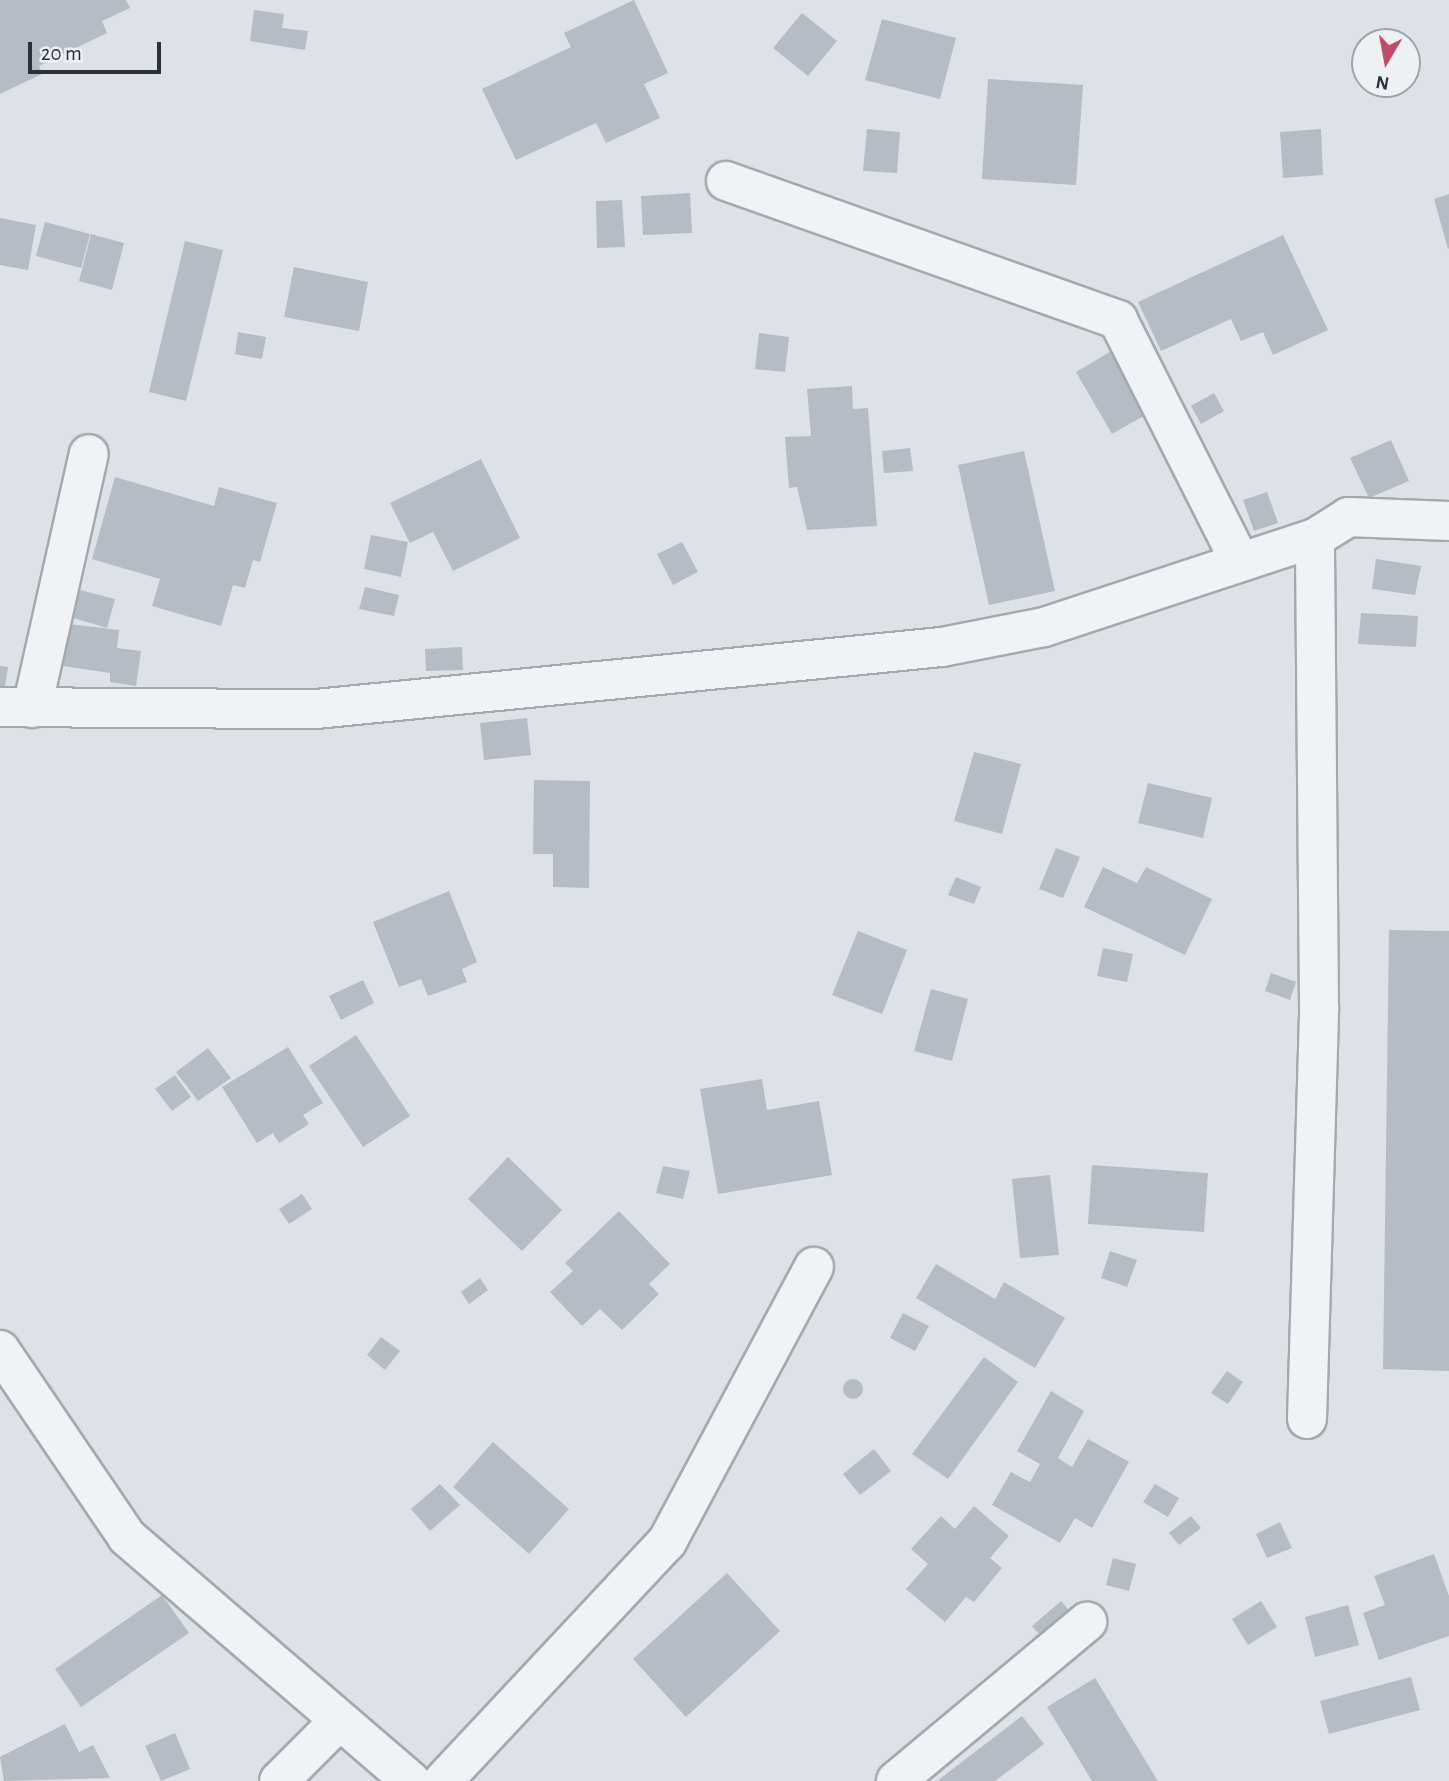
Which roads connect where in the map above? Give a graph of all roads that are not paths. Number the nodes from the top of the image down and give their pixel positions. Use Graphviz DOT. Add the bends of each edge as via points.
graph roads {
  1 [pos="726,181"];
  2 [pos="89,454"];
  3 [pos="1449,521"];
  4 [pos="1315,538"];
  5 [pos="1240,561"];
  6 [pos="16,707"];
  7 [pos="814,1267"];
  8 [pos="6,1366"];
  9 [pos="1307,1419"];
  10 [pos="1087,1622"];
  11 [pos="339,1721"];
  12 [pos="279,1781"];
  13 [pos="411,1781"];
  14 [pos="443,1781"];
  15 [pos="896,1781"];
  1 -- 5 [label="street" via="1118,320"];
  2 -- 6 [label="street"];
  3 -- 4 [label="street" via="1348,517"];
  4 -- 5 [label="street"];
  4 -- 9 [label="street" via="1319,1007"];
  5 -- 6 [label="street" via="1044,627 942,647 316,709"];
  7 -- 14 [label="street" via="667,1542"];
  8 -- 11 [label="street" via="127,1537"];
  10 -- 15 [label="street"];
  11 -- 12 [label="street"];
  11 -- 13 [label="street"];
}
